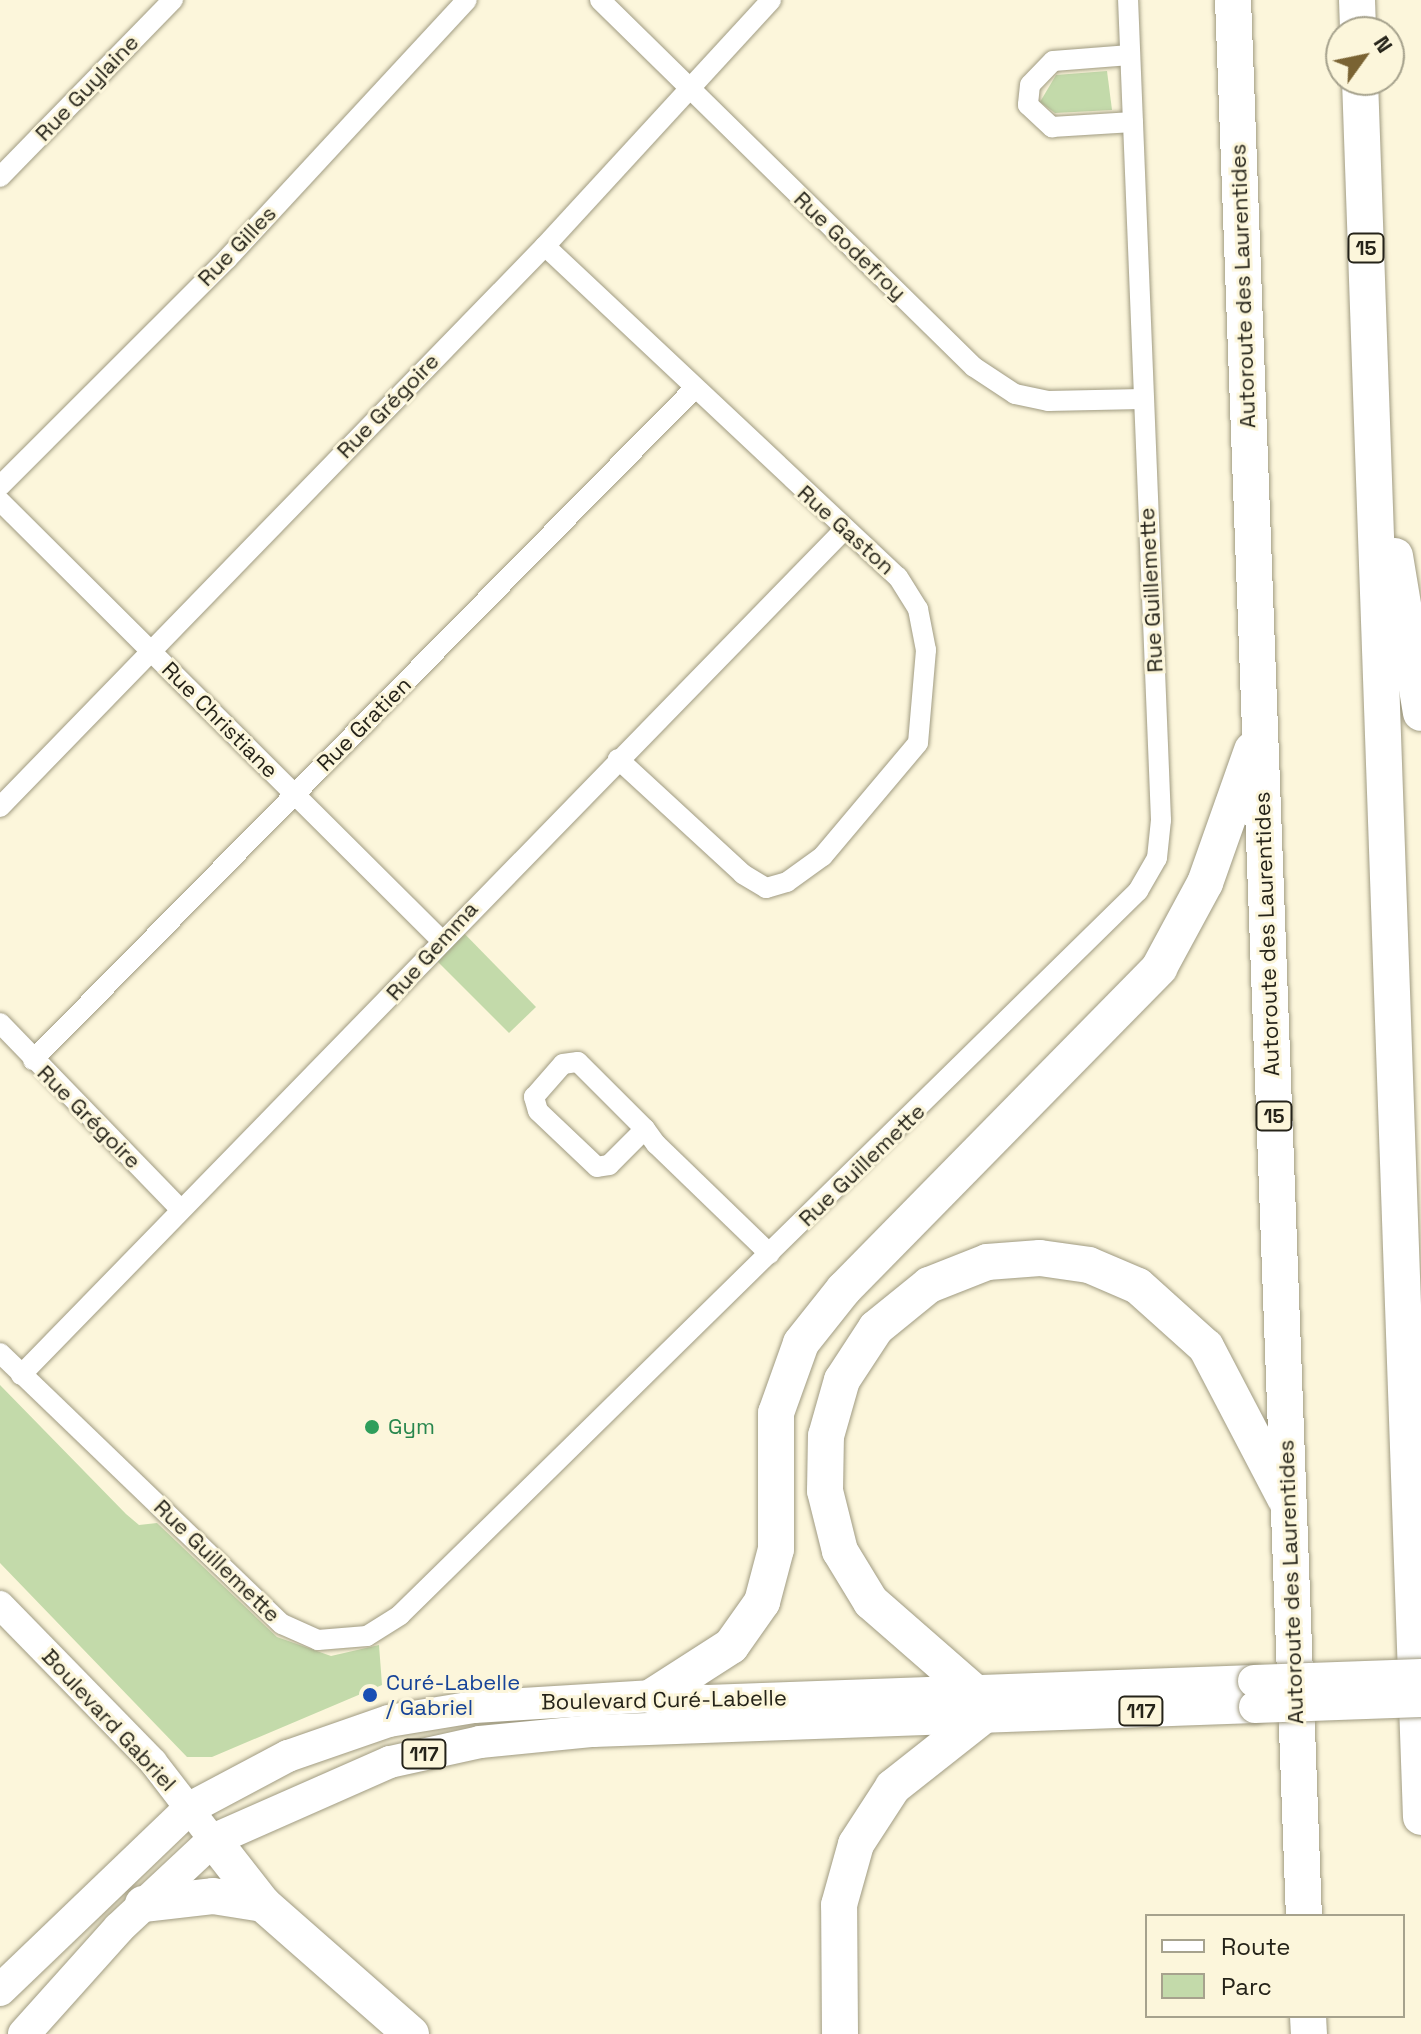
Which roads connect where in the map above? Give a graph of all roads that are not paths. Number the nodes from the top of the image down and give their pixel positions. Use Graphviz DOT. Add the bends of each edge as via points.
graph roads {
  1 [pos="173,0"];
  2 [pos="467,0"];
  3 [pos="600,0"];
  4 [pos="771,0"];
  5 [pos="1128,0"];
  6 [pos="1233,0"];
  7 [pos="1130,55"];
  8 [pos="691,91"];
  9 [pos="1361,96"];
  10 [pos="1133,122"];
  11 [pos="0,177"];
  12 [pos="545,246"];
  13 [pos="695,388"];
  14 [pos="1142,399"];
  15 [pos="1372,416"];
  16 [pos="0,486"];
  17 [pos="0,501"];
  18 [pos="844,530"];
  19 [pos="149,650"];
  20 [pos="1421,713"];
  21 [pos="1260,726"];
  22 [pos="618,759"];
  23 [pos="295,795"];
  24 [pos="0,807"];
  25 [pos="440,939"];
  26 [pos="0,1023"];
  27 [pos="33,1060"];
  28 [pos="645,1129"];
  29 [pos="180,1209"];
  30 [pos="770,1254"];
  31 [pos="0,1353"];
  32 [pos="21,1375"];
  33 [pos="1289,1505"];
  34 [pos="0,1605"];
  35 [pos="1421,1675"];
  36 [pos="1255,1694"];
  37 [pos="653,1696"];
  38 [pos="1421,1701"];
  39 [pos="977,1703"];
  40 [pos="190,1808"];
  41 [pos="1421,1817"];
  42 [pos="213,1840"];
  43 [pos="143,1904"];
  44 [pos="263,1904"];
  45 [pos="1304,1914"];
  46 [pos="0,1990"];
  47 [pos="24,2034"];
  48 [pos="411,2034"];
  49 [pos="840,2034"];
  1 -- 11 [label="street, Rue Guylaine"];
  2 -- 16 [label="street, Rue Gilles" via="227,259"];
  3 -- 8 [label="street, Rue Godefroy"];
  4 -- 8 [label="street, Rue Grégoire"];
  5 -- 7 [label="street, Rue Guillemette"];
  6 -- 21 [label="highway, Autoroute des Laurentides / 15"];
  7 -- 10 [label="street, Rue Guillemette"];
  7 -- 10 [label="street" via="1053,61 1030,85 1028,105 1039,123 1052,127"];
  8 -- 12 [label="street, Rue Grégoire"];
  8 -- 14 [label="street, Rue Godefroy" via="974,367 1015,394 1048,401"];
  9 -- 15 [label="highway, 15"];
  10 -- 14 [label="street, Rue Guillemette"];
  12 -- 13 [label="street, Rue Gaston"];
  12 -- 19 [label="street, Rue Grégoire"];
  13 -- 18 [label="street, Rue Gaston"];
  13 -- 23 [label="street, Rue Gratien"];
  14 -- 30 [label="street, Rue Guillemette" via="1161,820 1157,858 1114,917"];
  15 -- 20 [label="highway"];
  15 -- 41 [label="highway, 15"];
  17 -- 19 [label="street, Rue Christiane"];
  18 -- 22 [label="street, Rue Gemma"];
  18 -- 22 [label="street, Rue Gaston" via="898,577 918,609 926,650 923,712 907,760 823,856 766,888"];
  19 -- 23 [label="street, Rue Christiane"];
  19 -- 24 [label="street, Rue Grégoire"];
  21 -- 33 [label="highway, Autoroute des Laurentides / 15"];
  21 -- 37 [label="highway" via="1205,883 1159,968 844,1289 801,1343 776,1413 776,1549 762,1602 731,1646"];
  22 -- 25 [label="street, Rue Gemma"];
  23 -- 25 [label="street, Rue Christiane"];
  23 -- 27 [label="street, Rue Gratien"];
  25 -- 29 [label="street, Rue Gemma"];
  26 -- 27 [label="street, Rue Grégoire"];
  27 -- 29 [label="street, Rue Grégoire"];
  28 -- 28 [label="street" via="575,1061 534,1097 538,1111 597,1167 612,1163"];
  28 -- 30 [label="street"];
  29 -- 32 [label="street, Rue Gemma"];
  30 -- 32 [label="street, Rue Guillemette" via="400,1615 347,1640 318,1640 282,1624"];
  31 -- 32 [label="street, Rue Guillemette"];
  33 -- 39 [label="highway" via="1206,1347 1138,1286 1089,1265 1040,1258 987,1262 929,1285 876,1328 842,1380 826,1436 825,1491 840,1551 871,1602"];
  33 -- 45 [label="highway, Autoroute des Laurentides / 15"];
  34 -- 40 [label="street, Boulevard Gabriel"];
  35 -- 36 [label="main road, Boulevard Curé-Labelle / 117, bridge"];
  36 -- 38 [label="main road, Boulevard Curé-Labelle / 117, bridge"];
  36 -- 39 [label="main road, Boulevard Curé-Labelle / 117"];
  37 -- 39 [label="main road, Boulevard Curé-Labelle / 117"];
  37 -- 40 [label="main road, Boulevard Curé-Labelle / 117" via="474,1707 389,1721 288,1756"];
  39 -- 42 [label="main road, Boulevard Curé-Labelle / 117" via="480,1742 339,1781"];
  39 -- 49 [label="highway" via="893,1787 856,1844 839,1905"];
  40 -- 42 [label="street, Boulevard Gabriel"];
  40 -- 46 [label="main road, Boulevard Curé-Labelle / 117"];
  42 -- 43 [label="main road, Boulevard Curé-Labelle / 117"];
  42 -- 44 [label="highway"];
  43 -- 44 [label="highway" via="213,1896"];
  43 -- 47 [label="main road, Boulevard Curé-Labelle / 117"];
  44 -- 48 [label="highway"];
}
